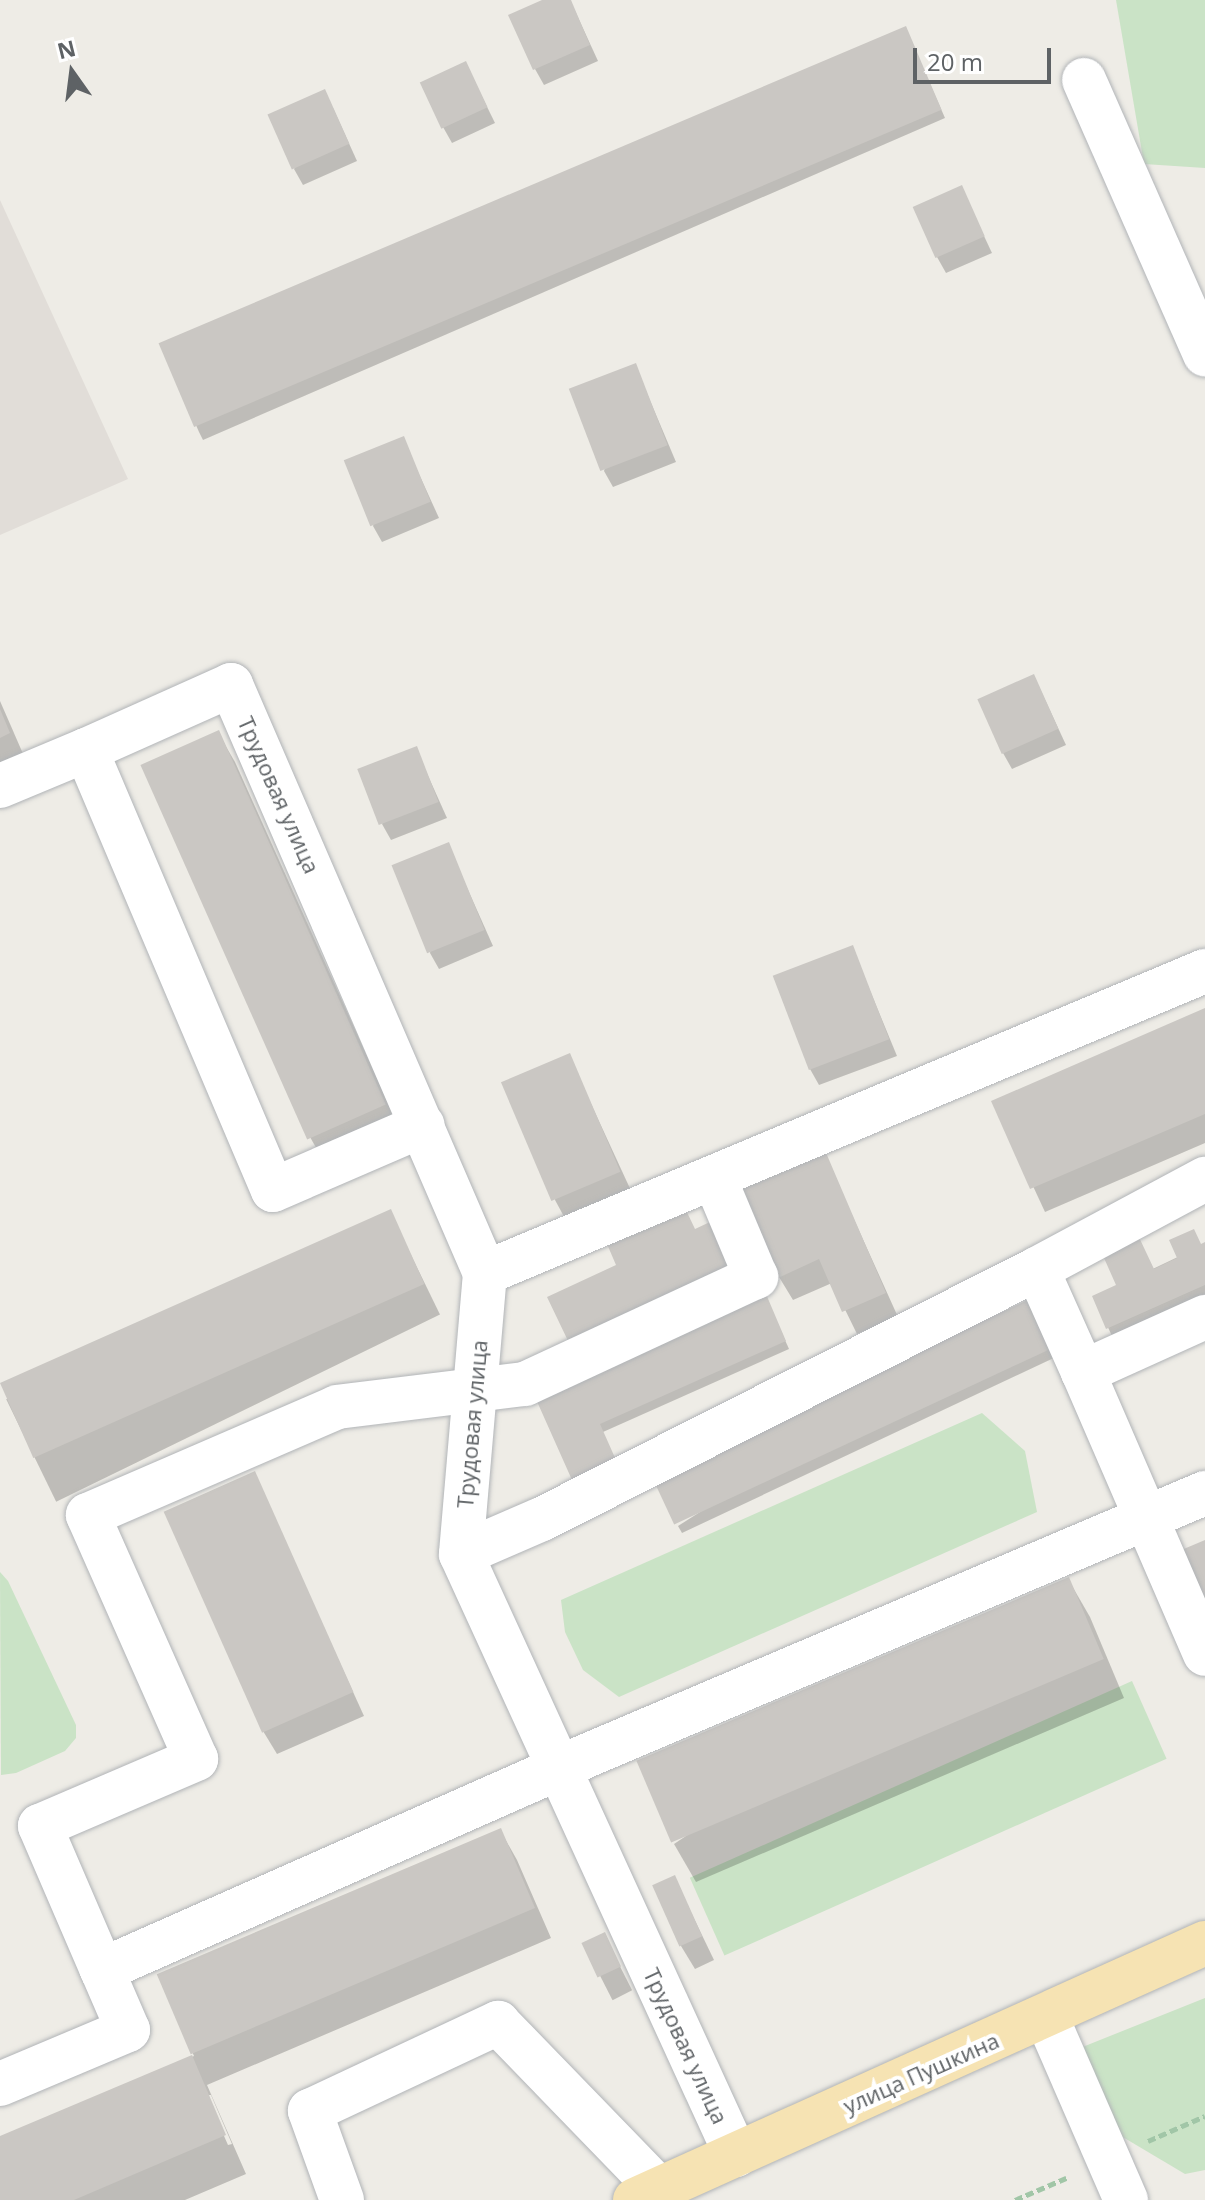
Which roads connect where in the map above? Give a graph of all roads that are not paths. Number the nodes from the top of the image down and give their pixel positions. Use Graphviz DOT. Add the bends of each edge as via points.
graph roads {
  1 [pos="1084,80"];
  2 [pos="1205,354"];
  3 [pos="86,750"];
  4 [pos="0,786"];
  5 [pos="1205,971"];
  6 [pos="423,1125"];
  7 [pos="714,1177"];
  8 [pos="1205,1179"];
  9 [pos="1037,1269"];
  10 [pos="485,1273"];
  11 [pos="1205,1317"];
  12 [pos="1083,1372"];
  13 [pos="475,1391"];
  14 [pos="1205,1493"];
  15 [pos="1145,1518"];
  16 [pos="461,1554"];
  17 [pos="1205,1654"];
  18 [pos="557,1769"];
  19 [pos="1205,1943"];
  20 [pos="102,1970"];
  21 [pos="1046,2016"];
  22 [pos="0,2084"];
  23 [pos="736,2155"];
  24 [pos="647,2195"];
  25 [pos="342,2200"];
  26 [pos="1126,2200"];
  1 -- 2 [label="street"];
  3 -- 4 [label="street"];
  3 -- 6 [label="street, Трудовая улица" via="231,685"];
  3 -- 6 [label="street" via="273,1190"];
  5 -- 7 [label="street"];
  6 -- 10 [label="street, Трудовая улица"];
  7 -- 10 [label="street"];
  7 -- 13 [label="street" via="756,1277 525,1384"];
  8 -- 9 [label="street"];
  9 -- 12 [label="street"];
  9 -- 16 [label="street" via="542,1519"];
  10 -- 13 [label="street, Трудовая улица"];
  11 -- 12 [label="street"];
  12 -- 15 [label="street"];
  13 -- 16 [label="street, Трудовая улица"];
  13 -- 20 [label="street" via="337,1407 88,1515 196,1759 40,1826"];
  14 -- 15 [label="street"];
  15 -- 17 [label="street"];
  15 -- 18 [label="street"];
  16 -- 18 [label="street, Трудовая улица"];
  18 -- 20 [label="street"];
  18 -- 23 [label="street, Трудовая улица"];
  19 -- 21 [label="main road, улица Пушкина"];
  20 -- 22 [label="street" via="128,2030"];
  21 -- 23 [label="main road, улица Пушкина"];
  21 -- 26 [label="street"];
  23 -- 24 [label="main road, улица Пушкина"];
  24 -- 25 [label="street" via="498,2023 310,2111"];
}
